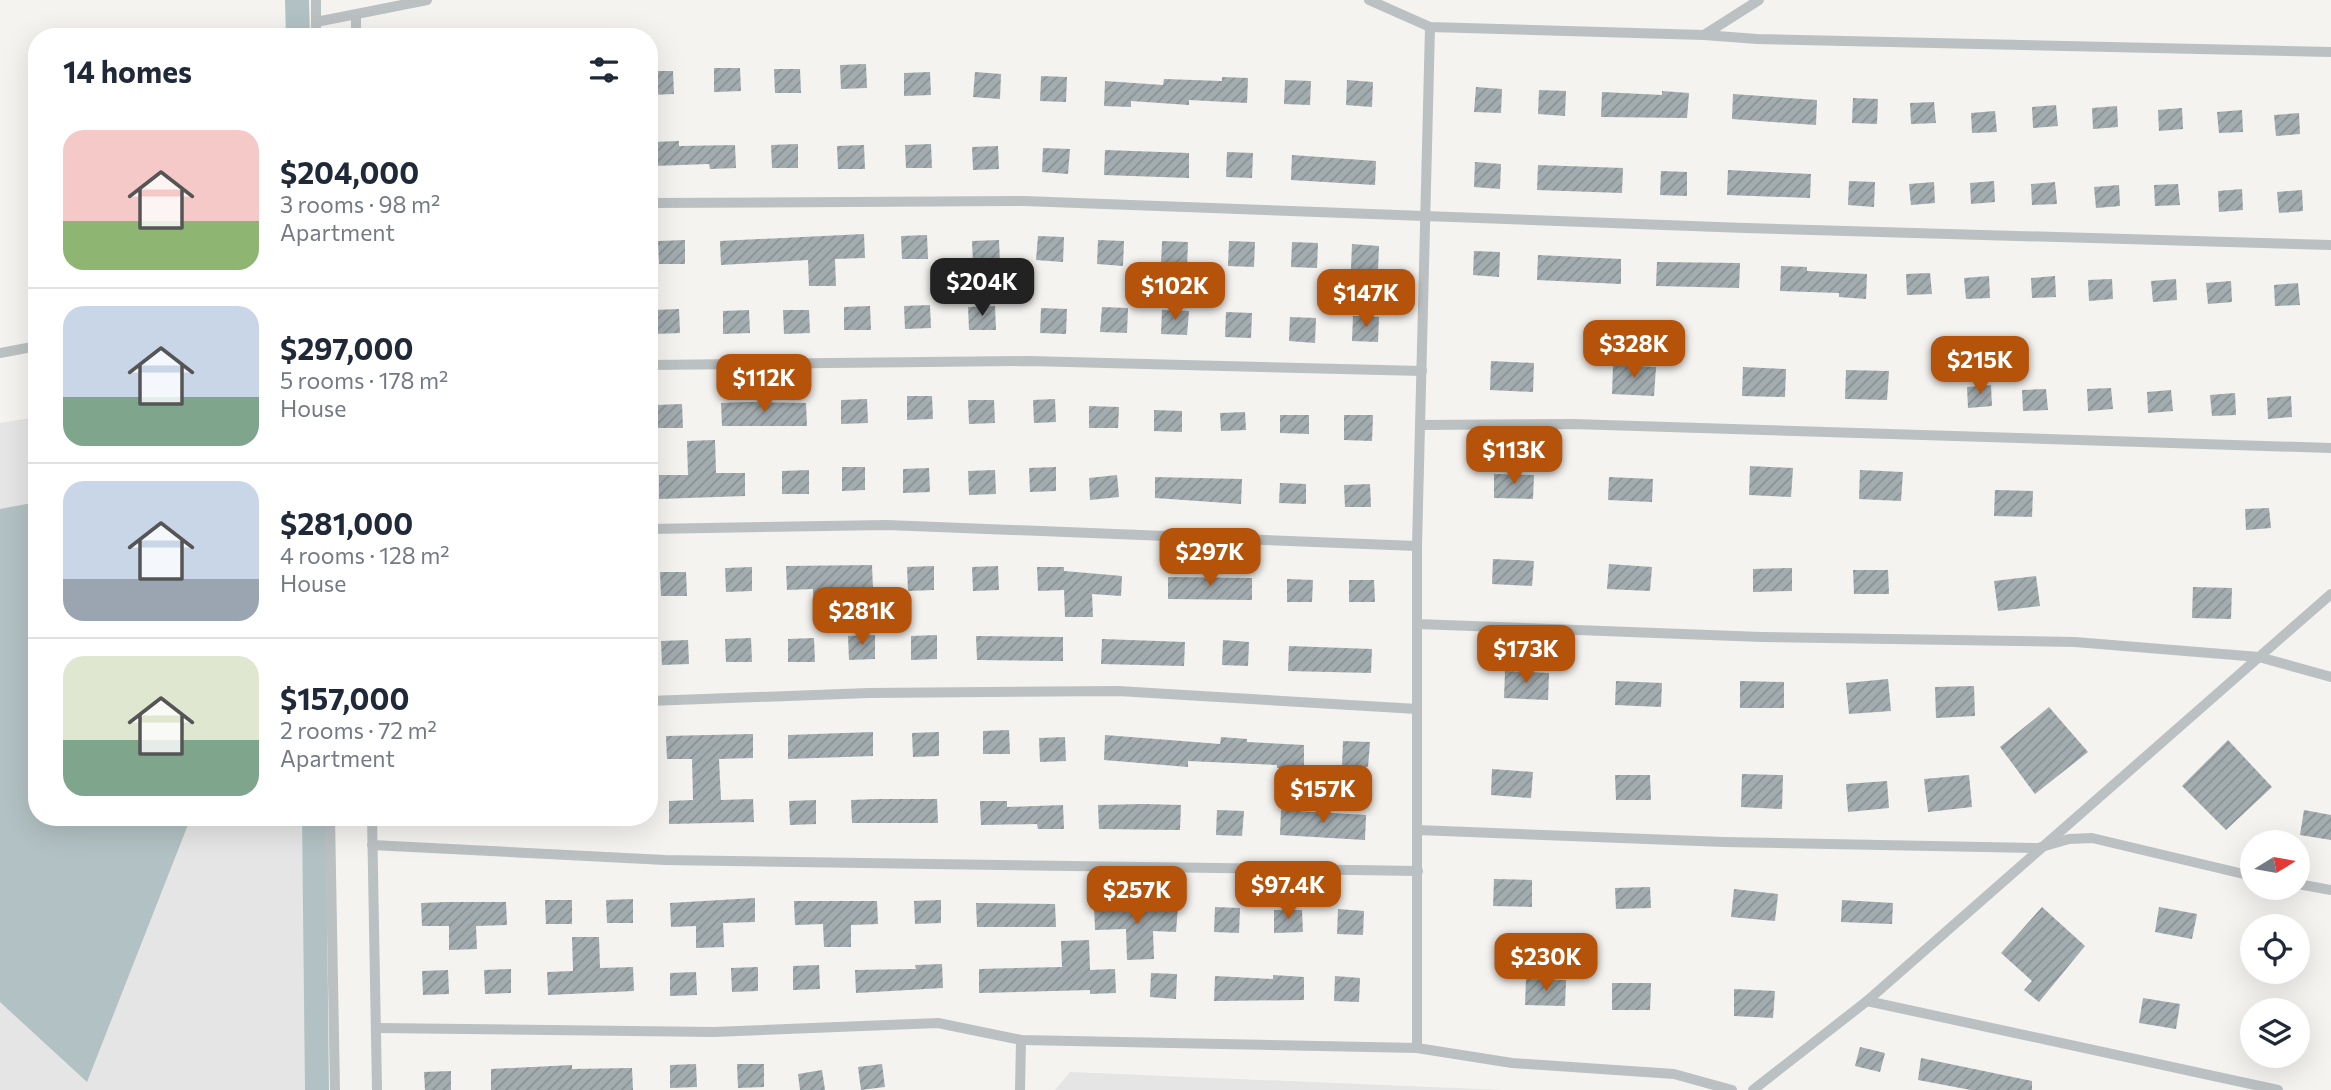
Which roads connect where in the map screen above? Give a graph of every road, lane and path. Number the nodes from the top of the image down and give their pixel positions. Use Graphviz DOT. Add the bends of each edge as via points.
graph roads {
  1 [pos="316,0"];
  2 [pos="427,0"];
  3 [pos="1369,0"];
  4 [pos="1759,0"];
  5 [pos="356,15"];
  6 [pos="316,22"];
  7 [pos="1430,27"];
  8 [pos="316,28"];
  9 [pos="356,28"];
  10 [pos="1704,35"];
  11 [pos="2331,52"];
  12 [pos="658,204"];
  13 [pos="1427,216"];
  14 [pos="2331,245"];
  15 [pos="28,348"];
  16 [pos="0,353"];
  17 [pos="658,365"];
  18 [pos="1422,372"];
  19 [pos="1421,425"];
  20 [pos="2331,448"];
  21 [pos="658,529"];
  22 [pos="1417,546"];
  23 [pos="2331,594"];
  24 [pos="1417,624"];
  25 [pos="2259,657"];
  26 [pos="2331,677"];
  27 [pos="658,701"];
  28 [pos="1417,709"];
  29 [pos="330,826"];
  30 [pos="372,826"];
  31 [pos="1417,830"];
  32 [pos="372,845"];
  33 [pos="2038,848"];
  34 [pos="1418,871"];
  35 [pos="2240,873"];
  36 [pos="2310,886"];
  37 [pos="2331,890"];
  38 [pos="1867,1001"];
  39 [pos="376,1028"];
  40 [pos="1021,1040"];
  41 [pos="1418,1048"];
  42 [pos="335,1090"];
  43 [pos="377,1090"];
  44 [pos="1020,1090"];
  45 [pos="1732,1090"];
  46 [pos="1753,1090"];
  47 [pos="2278,1090"];
  1 -- 6 [label="lane"];
  2 -- 5 [label="lane"];
  3 -- 7 [label="lane"];
  4 -- 10 [label="lane"];
  5 -- 6 [label="lane"];
  5 -- 9 [label="lane"];
  6 -- 8 [label="lane"];
  7 -- 10 [label="lane"];
  7 -- 13 [label="lane"];
  10 -- 11 [label="lane" via="1757,40"];
  12 -- 13 [label="lane" via="1024,201"];
  13 -- 14 [label="lane"];
  13 -- 18 [label="lane"];
  15 -- 16 [label="lane"];
  17 -- 18 [label="lane" via="1028,361"];
  18 -- 19 [label="lane"];
  19 -- 20 [label="lane" via="1573,424"];
  19 -- 22 [label="lane"];
  21 -- 22 [label="lane" via="887,524"];
  22 -- 24 [label="lane"];
  23 -- 25 [label="lane"];
  24 -- 25 [label="lane" via="1762,637 2075,642"];
  24 -- 28 [label="lane"];
  25 -- 26 [label="lane"];
  25 -- 33 [label="lane"];
  27 -- 28 [label="lane" via="1118,691"];
  28 -- 31 [label="lane"];
  29 -- 42 [label="lane"];
  30 -- 32 [label="lane"];
  31 -- 33 [label="lane"];
  31 -- 34 [label="lane"];
  32 -- 34 [label="lane" via="665,860"];
  32 -- 39 [label="lane"];
  33 -- 35 [label="lane" via="2092,838"];
  33 -- 38 [label="lane"];
  34 -- 41 [label="lane"];
  36 -- 37 [label="lane"];
  38 -- 46 [label="lane"];
  38 -- 47 [label="lane"];
  39 -- 40 [label="lane" via="713,1032 938,1023"];
  39 -- 43 [label="lane"];
  40 -- 41 [label="lane"];
  40 -- 44 [label="lane"];
  41 -- 45 [label="lane" via="1512,1063 1674,1074"];
}
